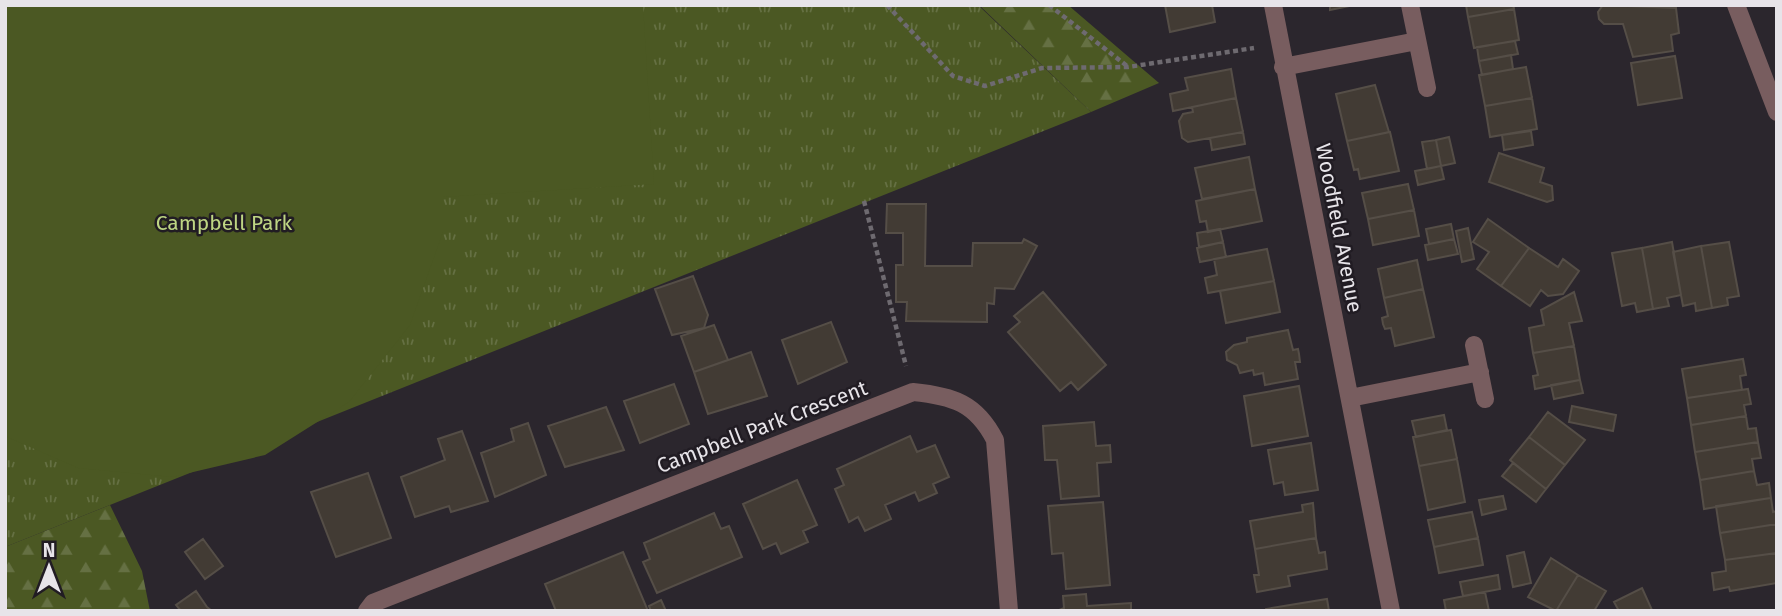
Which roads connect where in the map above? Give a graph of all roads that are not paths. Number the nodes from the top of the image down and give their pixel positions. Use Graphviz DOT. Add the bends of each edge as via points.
graph roads {
  1 [pos="1273,5"];
  2 [pos="1410,5"];
  3 [pos="1736,5"];
  4 [pos="1417,41"];
  5 [pos="1283,66"];
  6 [pos="1427,88"];
  7 [pos="1777,112"];
  8 [pos="1474,345"];
  9 [pos="1480,372"];
  10 [pos="1350,398"];
  11 [pos="1485,399"];
  12 [pos="370,607"];
  13 [pos="1009,611"];
  14 [pos="1391,611"];
  1 -- 5 [label="street, Woodfield Avenue"];
  2 -- 4 [label="street"];
  3 -- 7 [label="street"];
  4 -- 5 [label="street"];
  4 -- 6 [label="street"];
  5 -- 10 [label="street, Woodfield Avenue"];
  8 -- 9 [label="street"];
  9 -- 10 [label="street"];
  9 -- 11 [label="street"];
  10 -- 14 [label="street, Woodfield Avenue"];
  12 -- 13 [label="street, Campbell Park Crescent" via="913,392 941,395 965,405 984,418 995,440"];
}
